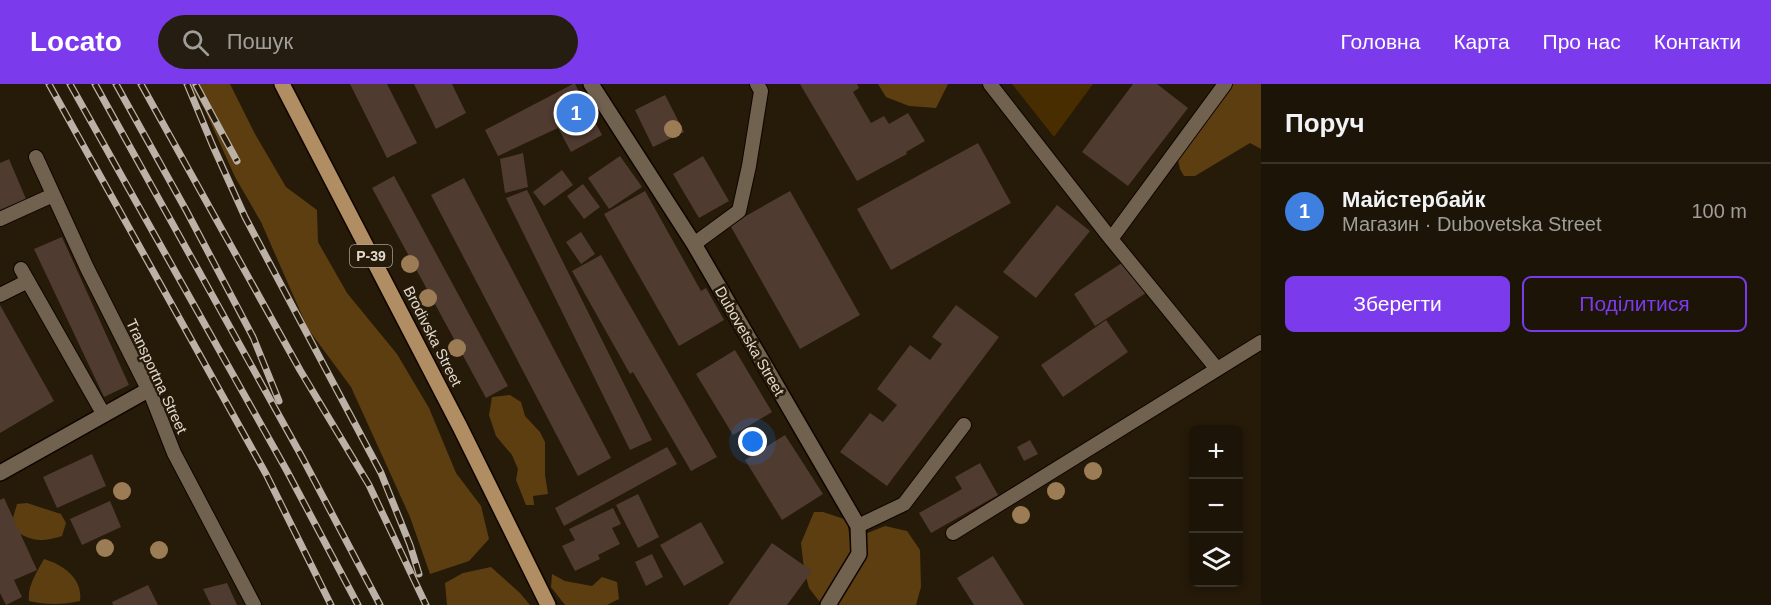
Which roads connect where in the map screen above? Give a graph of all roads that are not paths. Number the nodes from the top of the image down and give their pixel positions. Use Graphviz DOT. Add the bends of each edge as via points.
graph roads {
  1 [pos="282,84"];
  2 [pos="591,84"];
  3 [pos="757,84"];
  4 [pos="990,84"];
  5 [pos="1225,84"];
  6 [pos="36,157"];
  7 [pos="53,195"];
  8 [pos="0,219"];
  9 [pos="1111,239"];
  10 [pos="694,244"];
  11 [pos="0,295"];
  12 [pos="1261,342"];
  13 [pos="1217,369"];
  14 [pos="148,390"];
  15 [pos="104,415"];
  16 [pos="964,425"];
  17 [pos="0,473"];
  18 [pos="858,526"];
  19 [pos="953,533"];
  20 [pos="254,605"];
  21 [pos="548,605"];
  22 [pos="828,605"];
  1 -- 21 [label="main road, Brodivska Street / Р-39"];
  2 -- 10 [label="street, Dubovetska Street"];
  3 -- 10 [label="lane" via="761,91 739,211"];
  4 -- 9 [label="lane"];
  5 -- 9 [label="lane"];
  6 -- 7 [label="lane, Transportna Street"];
  7 -- 8 [label="lane"];
  7 -- 14 [label="lane, Transportna Street"];
  9 -- 13 [label="lane"];
  10 -- 18 [label="street, Dubovetska Street"];
  11 -- 15 [label="lane" via="25,275"];
  12 -- 13 [label="lane"];
  13 -- 19 [label="lane"];
  14 -- 15 [label="street"];
  14 -- 20 [label="lane, Transportna Street" via="174,453"];
  15 -- 17 [label="street"];
  16 -- 18 [label="lane" via="904,504"];
  18 -- 22 [label="street" via="859,554"];
}
